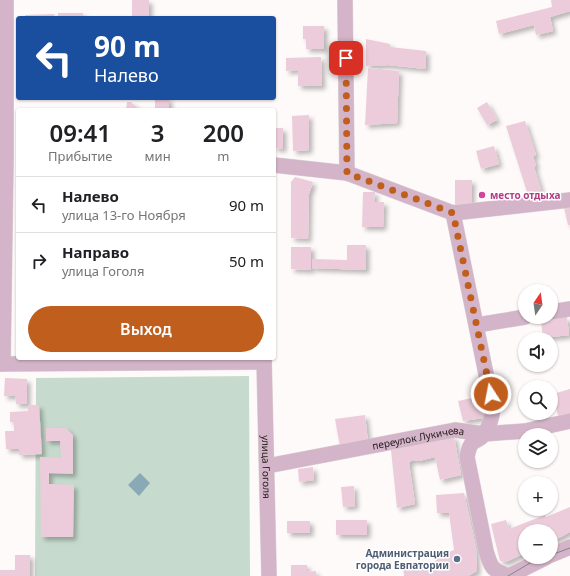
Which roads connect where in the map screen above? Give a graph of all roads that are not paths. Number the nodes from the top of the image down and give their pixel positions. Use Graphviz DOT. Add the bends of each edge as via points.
graph roads {
  1 [pos="6,0"];
  2 [pos="345,0"];
  3 [pos="8,158"];
  4 [pos="276,165"];
  5 [pos="347,173"];
  6 [pos="570,200"];
  7 [pos="453,213"];
  8 [pos="570,309"];
  9 [pos="558,311"];
  10 [pos="518,318"];
  11 [pos="477,325"];
  12 [pos="264,360"];
  13 [pos="1,364"];
  14 [pos="570,421"];
  15 [pos="484,434"];
  16 [pos="267,466"];
  17 [pos="570,548"];
  18 [pos="558,552"];
  19 [pos="533,564"];
  20 [pos="269,576"];
  1 -- 3 [label="street"];
  2 -- 5 [label="street"];
  3 -- 13 [label="street"];
  4 -- 5 [label="street"];
  5 -- 7 [label="street"];
  6 -- 7 [label="street"];
  7 -- 11 [label="street"];
  8 -- 9 [label="street"];
  10 -- 11 [label="street"];
  11 -- 15 [label="street" via="494,408"];
  12 -- 13 [label="street"];
  12 -- 16 [label="street, улица Гоголя"];
  14 -- 15 [label="street, переулок Лукичева" via="525,431"];
  15 -- 16 [label="street, переулок Лукичева" via="455,430"];
  15 -- 19 [label="street" via="473,440 467,457 490,566 509,576"];
  16 -- 20 [label="street, улица Гоголя"];
  17 -- 18 [label="street"];
}
